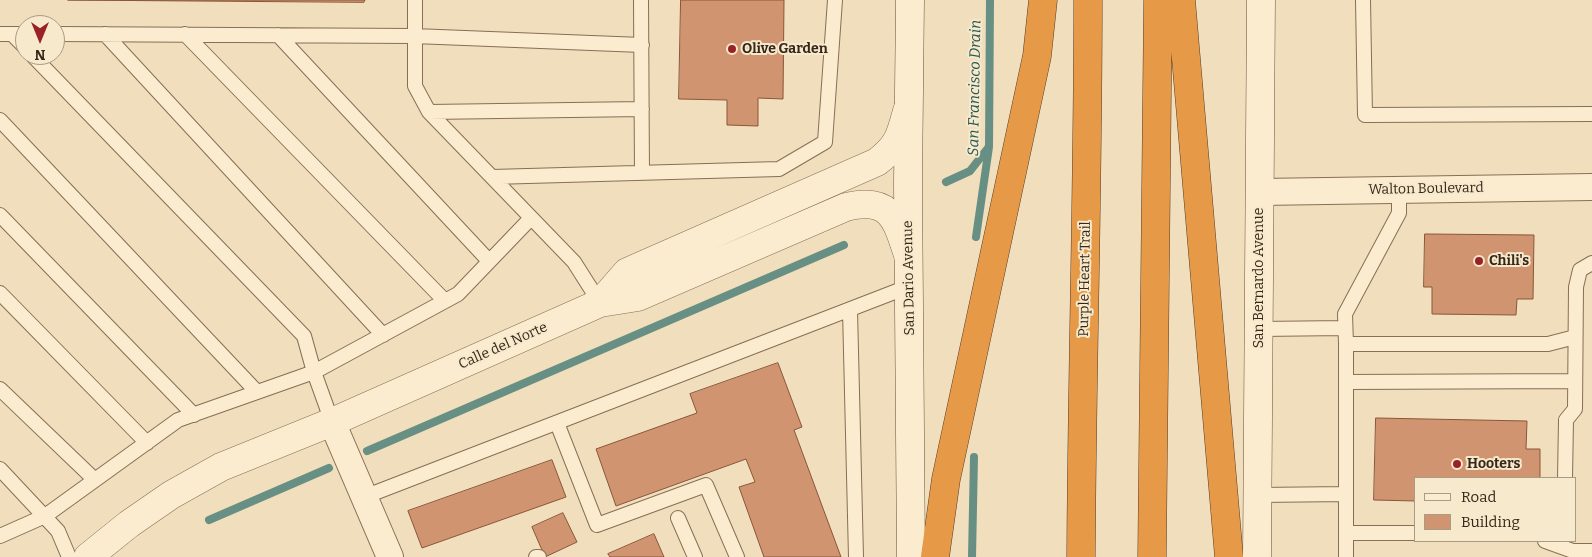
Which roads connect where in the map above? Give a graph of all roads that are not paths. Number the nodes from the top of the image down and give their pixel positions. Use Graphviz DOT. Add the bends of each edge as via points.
graph roads {
  1 [pos="414,0"];
  2 [pos="642,0"];
  3 [pos="835,0"];
  4 [pos="910,0"];
  5 [pos="1042,0"];
  6 [pos="1088,0"];
  7 [pos="1158,0"];
  8 [pos="1181,0"];
  9 [pos="1261,0"];
  10 [pos="1363,0"];
  11 [pos="65,34"];
  12 [pos="105,34"];
  13 [pos="185,34"];
  14 [pos="278,35"];
  15 [pos="414,36"];
  16 [pos="642,45"];
  17 [pos="42,65"];
  18 [pos="908,106"];
  19 [pos="642,109"];
  20 [pos="429,112"];
  21 [pos="1592,114"];
  22 [pos="0,120"];
  23 [pos="642,173"];
  24 [pos="492,177"];
  25 [pos="1592,188"];
  26 [pos="1400,189"];
  27 [pos="1260,192"];
  28 [pos="0,215"];
  29 [pos="531,218"];
  30 [pos="909,259"];
  31 [pos="489,262"];
  32 [pos="1592,263"];
  33 [pos="910,286"];
  34 [pos="0,293"];
  35 [pos="445,301"];
  36 [pos="600,303"];
  37 [pos="850,310"];
  38 [pos="1345,328"];
  39 [pos="1259,329"];
  40 [pos="383,334"];
  41 [pos="1575,337"];
  42 [pos="1346,344"];
  43 [pos="314,372"];
  44 [pos="1575,381"];
  45 [pos="1346,382"];
  46 [pos="0,389"];
  47 [pos="257,392"];
  48 [pos="194,415"];
  49 [pos="332,422"];
  50 [pos="557,423"];
  51 [pos="147,442"];
  52 [pos="0,469"];
  53 [pos="1565,477"];
  54 [pos="95,480"];
  55 [pos="1346,494"];
  56 [pos="1258,496"];
  57 [pos="364,497"];
  58 [pos="45,516"];
  59 [pos="678,518"];
  60 [pos="1346,533"];
  61 [pos="1414,533"];
  62 [pos="0,536"];
  63 [pos="1551,542"];
  64 [pos="1564,544"];
  65 [pos="1592,551"];
  66 [pos="69,557"];
  67 [pos="88,557"];
  68 [pos="390,557"];
  69 [pos="695,557"];
  70 [pos="737,557"];
  71 [pos="856,557"];
  72 [pos="911,557"];
  73 [pos="935,557"];
  74 [pos="1080,557"];
  75 [pos="1152,557"];
  76 [pos="1229,557"];
  77 [pos="1257,557"];
  78 [pos="1346,557"];
  1 -- 15 [label="lane"];
  2 -- 16 [label="lane"];
  3 -- 23 [label="lane" via="825,142 779,170"];
  4 -- 18 [label="street, San Dario Avenue"];
  5 -- 73 [label="highway" via="1036,56 946,480"];
  6 -- 74 [label="highway, Purple Heart Trail"];
  7 -- 75 [label="highway"];
  8 -- 76 [label="highway"];
  9 -- 27 [label="street, San Bernardo Avenue"];
  10 -- 21 [label="lane" via="1365,115"];
  11 -- 12 [label="lane"];
  12 -- 13 [label="lane"];
  12 -- 40 [label="lane"];
  13 -- 14 [label="lane"];
  13 -- 35 [label="lane"];
  14 -- 15 [label="lane"];
  14 -- 31 [label="lane"];
  15 -- 16 [label="lane"];
  15 -- 20 [label="lane" via="415,86"];
  16 -- 19 [label="lane"];
  17 -- 43 [label="lane" via="304,336"];
  18 -- 30 [label="street, San Dario Avenue"];
  18 -- 36 [label="street" via="898,142 877,162 627,272"];
  19 -- 20 [label="lane"];
  19 -- 23 [label="lane"];
  20 -- 24 [label="lane"];
  22 -- 47 [label="lane"];
  23 -- 24 [label="lane"];
  24 -- 29 [label="lane"];
  25 -- 26 [label="street, Walton Boulevard"];
  26 -- 27 [label="street, Walton Boulevard"];
  26 -- 38 [label="lane" via="1400,213 1345,314"];
  27 -- 39 [label="street, San Bernardo Avenue"];
  28 -- 48 [label="lane"];
  29 -- 31 [label="lane"];
  29 -- 36 [label="lane" via="574,262"];
  30 -- 33 [label="street, San Dario Avenue"];
  30 -- 36 [label="street, Calle del Norte" via="897,222 890,213 859,204 638,297"];
  31 -- 35 [label="lane" via="458,294"];
  32 -- 41 [label="lane" via="1580,270 1576,287"];
  33 -- 37 [label="lane"];
  33 -- 72 [label="street, San Dario Avenue"];
  34 -- 51 [label="lane"];
  35 -- 40 [label="lane"];
  36 -- 49 [label="street, Calle del Norte"];
  37 -- 50 [label="lane"];
  37 -- 71 [label="lane"];
  38 -- 39 [label="lane"];
  38 -- 42 [label="lane"];
  39 -- 56 [label="street, San Bernardo Avenue"];
  40 -- 43 [label="lane"];
  41 -- 42 [label="lane" via="1548,344"];
  41 -- 44 [label="lane"];
  42 -- 45 [label="lane"];
  43 -- 47 [label="lane"];
  43 -- 49 [label="lane"];
  44 -- 45 [label="lane"];
  44 -- 53 [label="lane" via="1575,409 1566,420"];
  45 -- 55 [label="lane"];
  46 -- 54 [label="lane"];
  47 -- 48 [label="lane"];
  48 -- 51 [label="lane" via="178,420"];
  49 -- 57 [label="street"];
  49 -- 67 [label="street, Calle del Norte" via="212,471 129,524"];
  50 -- 57 [label="lane"];
  50 -- 70 [label="lane" via="597,525 706,485"];
  51 -- 54 [label="lane"];
  52 -- 58 [label="lane"];
  54 -- 58 [label="lane"];
  55 -- 56 [label="lane"];
  55 -- 60 [label="lane"];
  56 -- 77 [label="street, San Bernardo Avenue"];
  57 -- 68 [label="street"];
  58 -- 62 [label="lane"];
  58 -- 66 [label="lane" via="58,531"];
  59 -- 69 [label="lane"];
  60 -- 61 [label="lane"];
  60 -- 78 [label="lane"];
  63 -- 64 [label="lane"];
  64 -- 65 [label="lane" via="1573,551"];
}
